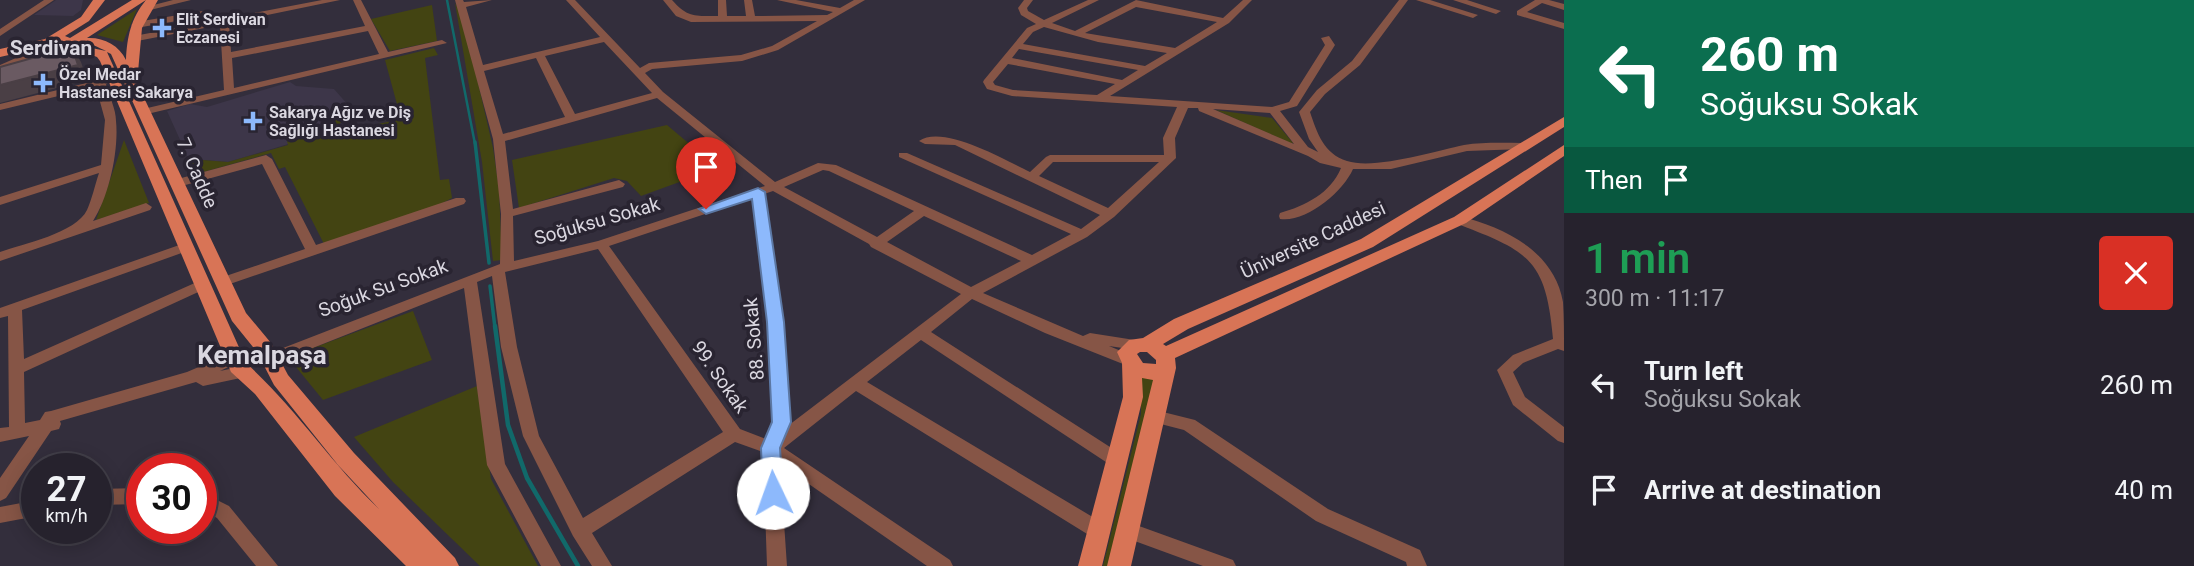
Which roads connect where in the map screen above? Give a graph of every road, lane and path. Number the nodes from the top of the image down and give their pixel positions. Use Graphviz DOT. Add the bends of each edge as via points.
graph roads {
  1 [pos="50,0"];
  2 [pos="99,0"];
  3 [pos="106,0"];
  4 [pos="132,0"];
  5 [pos="187,0"];
  6 [pos="205,0"];
  7 [pos="264,0"];
  8 [pos="336,0"];
  9 [pos="357,0"];
  10 [pos="488,0"];
  11 [pos="570,0"];
  12 [pos="667,0"];
  13 [pos="677,0"];
  14 [pos="722,0"];
  15 [pos="748,0"];
  16 [pos="781,0"];
  17 [pos="861,0"];
  18 [pos="1029,0"];
  19 [pos="1095,0"];
  20 [pos="1248,0"];
  21 [pos="1404,0"];
  22 [pos="1420,0"];
  23 [pos="1457,0"];
  24 [pos="1540,0"];
  25 [pos="1138,2"];
  26 [pos="146,3"];
  27 [pos="460,3"];
  28 [pos="1448,4"];
  29 [pos="1496,4"];
  30 [pos="1564,7"];
  31 [pos="838,10"];
  32 [pos="677,12"];
  33 [pos="209,13"];
  34 [pos="267,13"];
  35 [pos="1473,15"];
  36 [pos="829,18"];
  37 [pos="0,19"];
  38 [pos="20,19"];
  39 [pos="723,19"];
  40 [pos="751,19"];
  41 [pos="1226,21"];
  42 [pos="224,22"];
  43 [pos="212,24"];
  44 [pos="1046,24"];
  45 [pos="136,25"];
  46 [pos="1564,26"];
  47 [pos="371,29"];
  48 [pos="0,33"];
  49 [pos="1078,33"];
  50 [pos="607,38"];
  51 [pos="1326,38"];
  52 [pos="132,39"];
  53 [pos="73,42"];
  54 [pos="442,43"];
  55 [pos="1016,46"];
  56 [pos="34,49"];
  57 [pos="1177,51"];
  58 [pos="539,54"];
  59 [pos="0,55"];
  60 [pos="50,56"];
  61 [pos="227,56"];
  62 [pos="385,56"];
  63 [pos="1005,60"];
  64 [pos="480,69"];
  65 [pos="1147,69"];
  66 [pos="1058,70"];
  67 [pos="0,71"];
  68 [pos="638,74"];
  69 [pos="107,81"];
  70 [pos="1124,83"];
  71 [pos="132,84"];
  72 [pos="229,92"];
  73 [pos="659,94"];
  74 [pos="1044,95"];
  75 [pos="1098,99"];
  76 [pos="1189,104"];
  77 [pos="0,107"];
  78 [pos="1273,110"];
  79 [pos="143,112"];
  80 [pos="572,119"];
  81 [pos="1564,121"];
  82 [pos="499,139"];
  83 [pos="925,141"];
  84 [pos="1523,146"];
  85 [pos="1564,149"];
  86 [pos="903,155"];
  87 [pos="1170,158"];
  88 [pos="1324,161"];
  89 [pos="1348,166"];
  90 [pos="107,167"];
  91 [pos="1030,178"];
  92 [pos="178,183"];
  93 [pos="619,184"];
  94 [pos="766,189"];
  95 [pos="0,201"];
  96 [pos="460,201"];
  97 [pos="146,208"];
  98 [pos="925,209"];
  99 [pos="506,214"];
  100 [pos="1109,214"];
  101 [pos="1285,216"];
  102 [pos="1460,220"];
  103 [pos="68,232"];
  104 [pos="1082,234"];
  105 [pos="601,244"];
  106 [pos="876,244"];
  107 [pos="185,247"];
  108 [pos="313,252"];
  109 [pos="0,257"];
  110 [pos="1031,260"];
  111 [pos="502,268"];
  112 [pos="470,280"];
  113 [pos="222,282"];
  114 [pos="202,285"];
  115 [pos="971,293"];
  116 [pos="7,310"];
  117 [pos="920,332"];
  118 [pos="1563,343"];
  119 [pos="1135,353"];
  120 [pos="267,354"];
  121 [pos="1165,361"];
  122 [pos="240,365"];
  123 [pos="16,369"];
  124 [pos="855,383"];
  125 [pos="1155,416"];
  126 [pos="50,423"];
  127 [pos="8,432"];
  128 [pos="734,434"];
  129 [pos="1564,436"];
  130 [pos="771,448"];
  131 [pos="1118,461"];
  132 [pos="0,493"];
  133 [pos="217,509"];
  134 [pos="21,511"];
  135 [pos="0,515"];
  136 [pos="580,530"];
  137 [pos="1128,530"];
  138 [pos="1099,531"];
  139 [pos="268,566"];
  140 [pos="422,566"];
  141 [pos="447,566"];
  142 [pos="551,566"];
  143 [pos="602,566"];
  144 [pos="778,566"];
  145 [pos="943,566"];
  146 [pos="1090,566"];
  147 [pos="1119,566"];
  148 [pos="1226,566"];
  149 [pos="1417,566"];
  1 -- 38 [label="street"];
  2 -- 56 [label="main road" via="85,19"];
  3 -- 4 [label="main road"];
  5 -- 26 [label="street"];
  6 -- 33 [label="street"];
  7 -- 34 [label="street"];
  8 -- 34 [label="street"];
  9 -- 47 [label="street"];
  10 -- 27 [label="street"];
  11 -- 50 [label="street"];
  12 -- 32 [label="street"];
  13 -- 32 [label="street"];
  14 -- 39 [label="street"];
  15 -- 40 [label="street"];
  16 -- 31 [label="street"];
  17 -- 31 [label="street"];
  18 -- 44 [label="street" via="1024,13"];
  19 -- 44 [label="street"];
  20 -- 41 [label="street"];
  21 -- 89 [label="street" via="1356,63 1304,112 1321,151"];
  22 -- 28 [label="street"];
  23 -- 29 [label="street"];
  24 -- 30 [label="street"];
  24 -- 46 [label="street" via="1520,13"];
  25 -- 41 [label="street"];
  25 -- 49 [label="street"];
  26 -- 45 [label="main road"];
  26 -- 53 [label="main road"];
  27 -- 64 [label="street"];
  28 -- 35 [label="street"];
  31 -- 36 [label="street"];
  32 -- 39 [label="street" via="691,19"];
  33 -- 43 [label="street"];
  33 -- 45 [label="street"];
  34 -- 42 [label="street"];
  36 -- 40 [label="street"];
  36 -- 68 [label="street" via="775,48 742,58 649,66"];
  37 -- 38 [label="street"];
  38 -- 48 [label="street"];
  39 -- 40 [label="street"];
  41 -- 57 [label="street"];
  42 -- 43 [label="street"];
  42 -- 61 [label="street"];
  43 -- 52 [label="street"];
  44 -- 49 [label="street"];
  44 -- 55 [label="street" via="1030,30"];
  45 -- 52 [label="main road"];
  47 -- 61 [label="street"];
  47 -- 62 [label="street"];
  49 -- 57 [label="street"];
  50 -- 58 [label="street"];
  50 -- 68 [label="street"];
  51 -- 78 [label="street" via="1330,45 1293,104"];
  52 -- 71 [label="main road"];
  53 -- 56 [label="main road, 7. Cadde"];
  53 -- 60 [label="main road" via="71,48"];
  53 -- 71 [label="main road, 7. Cadde" via="96,41 116,52"];
  54 -- 62 [label="street"];
  55 -- 63 [label="street"];
  55 -- 65 [label="street"];
  56 -- 59 [label="main road"];
  56 -- 60 [label="main road"];
  56 -- 67 [label="street"];
  57 -- 65 [label="street"];
  58 -- 64 [label="street"];
  58 -- 80 [label="street"];
  60 -- 67 [label="street"];
  60 -- 69 [label="main road, 7. Cadde" via="83,51 102,54"];
  61 -- 72 [label="street"];
  62 -- 72 [label="street"];
  63 -- 66 [label="street"];
  63 -- 74 [label="street" via="988,82 991,87"];
  64 -- 82 [label="street"];
  65 -- 70 [label="street"];
  66 -- 70 [label="street"];
  66 -- 74 [label="street"];
  68 -- 73 [label="street"];
  69 -- 77 [label="street"];
  69 -- 90 [label="street" via="111,120"];
  69 -- 107 [label="main road, 7. Cadde"];
  70 -- 75 [label="street"];
  71 -- 79 [label="main road, 7. Cadde"];
  72 -- 79 [label="street"];
  73 -- 80 [label="street"];
  73 -- 94 [label="street"];
  74 -- 75 [label="street"];
  75 -- 76 [label="street"];
  76 -- 78 [label="street"];
  76 -- 87 [label="street" via="1169,138"];
  76 -- 88 [label="street"];
  78 -- 88 [label="street" via="1304,149"];
  79 -- 92 [label="main road, 7. Cadde"];
  80 -- 82 [label="street"];
  81 -- 84 [label="main road, Üniversite Caddesi"];
  82 -- 99 [label="street"];
  83 -- 91 [label="street" via="957,142"];
  84 -- 89 [label="street" via="1467,148 1391,165"];
  84 -- 119 [label="main road, Üniversite Caddesi" via="1367,243 1181,324"];
  85 -- 102 [label="main road"];
  86 -- 104 [label="street"];
  87 -- 91 [label="street" via="1050,159"];
  87 -- 100 [label="street"];
  88 -- 89 [label="street"];
  89 -- 101 [label="street" via="1345,177 1316,204"];
  90 -- 95 [label="street"];
  90 -- 103 [label="street" via="93,211"];
  91 -- 100 [label="street"];
  92 -- 108 [label="street" via="266,159"];
  92 -- 113 [label="main road, 7. Cadde"];
  93 -- 99 [label="street"];
  94 -- 98 [label="street, Soğuksu Sokak" via="822,166"];
  94 -- 105 [label="street, Soğuksu Sokak"];
  94 -- 106 [label="street"];
  94 -- 130 [label="street, 88. Sokak" via="782,422"];
  96 -- 108 [label="street"];
  97 -- 103 [label="street"];
  98 -- 106 [label="street"];
  98 -- 110 [label="street"];
  99 -- 111 [label="street"];
  100 -- 104 [label="street"];
  102 -- 118 [label="street" via="1517,246 1544,265 1559,306"];
  102 -- 121 [label="main road"];
  103 -- 109 [label="street"];
  104 -- 110 [label="street"];
  105 -- 111 [label="street, Soğuksu Sokak"];
  105 -- 128 [label="street, 99. Sokak"];
  106 -- 115 [label="street"];
  107 -- 114 [label="main road, 7. Cadde"];
  107 -- 116 [label="street"];
  108 -- 113 [label="street"];
  110 -- 115 [label="street"];
  111 -- 112 [label="street, Soğuksu Sokak"];
  111 -- 136 [label="street" via="509,347 531,436"];
  112 -- 120 [label="street, Soğuk Su Sokak"];
  112 -- 142 [label="street" via="496,465"];
  113 -- 120 [label="main road, 7. Cadde" via="238,316"];
  114 -- 122 [label="main road, 7. Cadde"];
  114 -- 123 [label="street"];
  115 -- 117 [label="street"];
  115 -- 119 [label="street" via="1105,353"];
  116 -- 123 [label="street"];
  117 -- 124 [label="street"];
  117 -- 131 [label="street"];
  118 -- 129 [label="street" via="1518,359 1505,370 1519,401"];
  119 -- 121 [label="main road"];
  119 -- 131 [label="main road" via="1133,397"];
  120 -- 122 [label="main road"];
  120 -- 141 [label="main road, 7. Cadde" via="281,380 346,459"];
  121 -- 125 [label="main road"];
  122 -- 126 [label="street" via="200,381"];
  122 -- 140 [label="main road, 7. Cadde" via="343,489"];
  123 -- 127 [label="street"];
  124 -- 130 [label="street"];
  124 -- 138 [label="street"];
  125 -- 137 [label="main road"];
  125 -- 149 [label="street" via="1189,425 1322,515 1413,556"];
  126 -- 127 [label="street"];
  126 -- 132 [label="street"];
  128 -- 130 [label="street, 99. Sokak"];
  128 -- 136 [label="street"];
  130 -- 144 [label="street, 88. Sokak"];
  130 -- 145 [label="street, 99. Sokak"];
  131 -- 138 [label="main road"];
  133 -- 139 [label="street"];
  134 -- 135 [label="street"];
  136 -- 143 [label="street"];
  137 -- 147 [label="main road"];
  137 -- 148 [label="street"];
  138 -- 146 [label="main road"];
}
